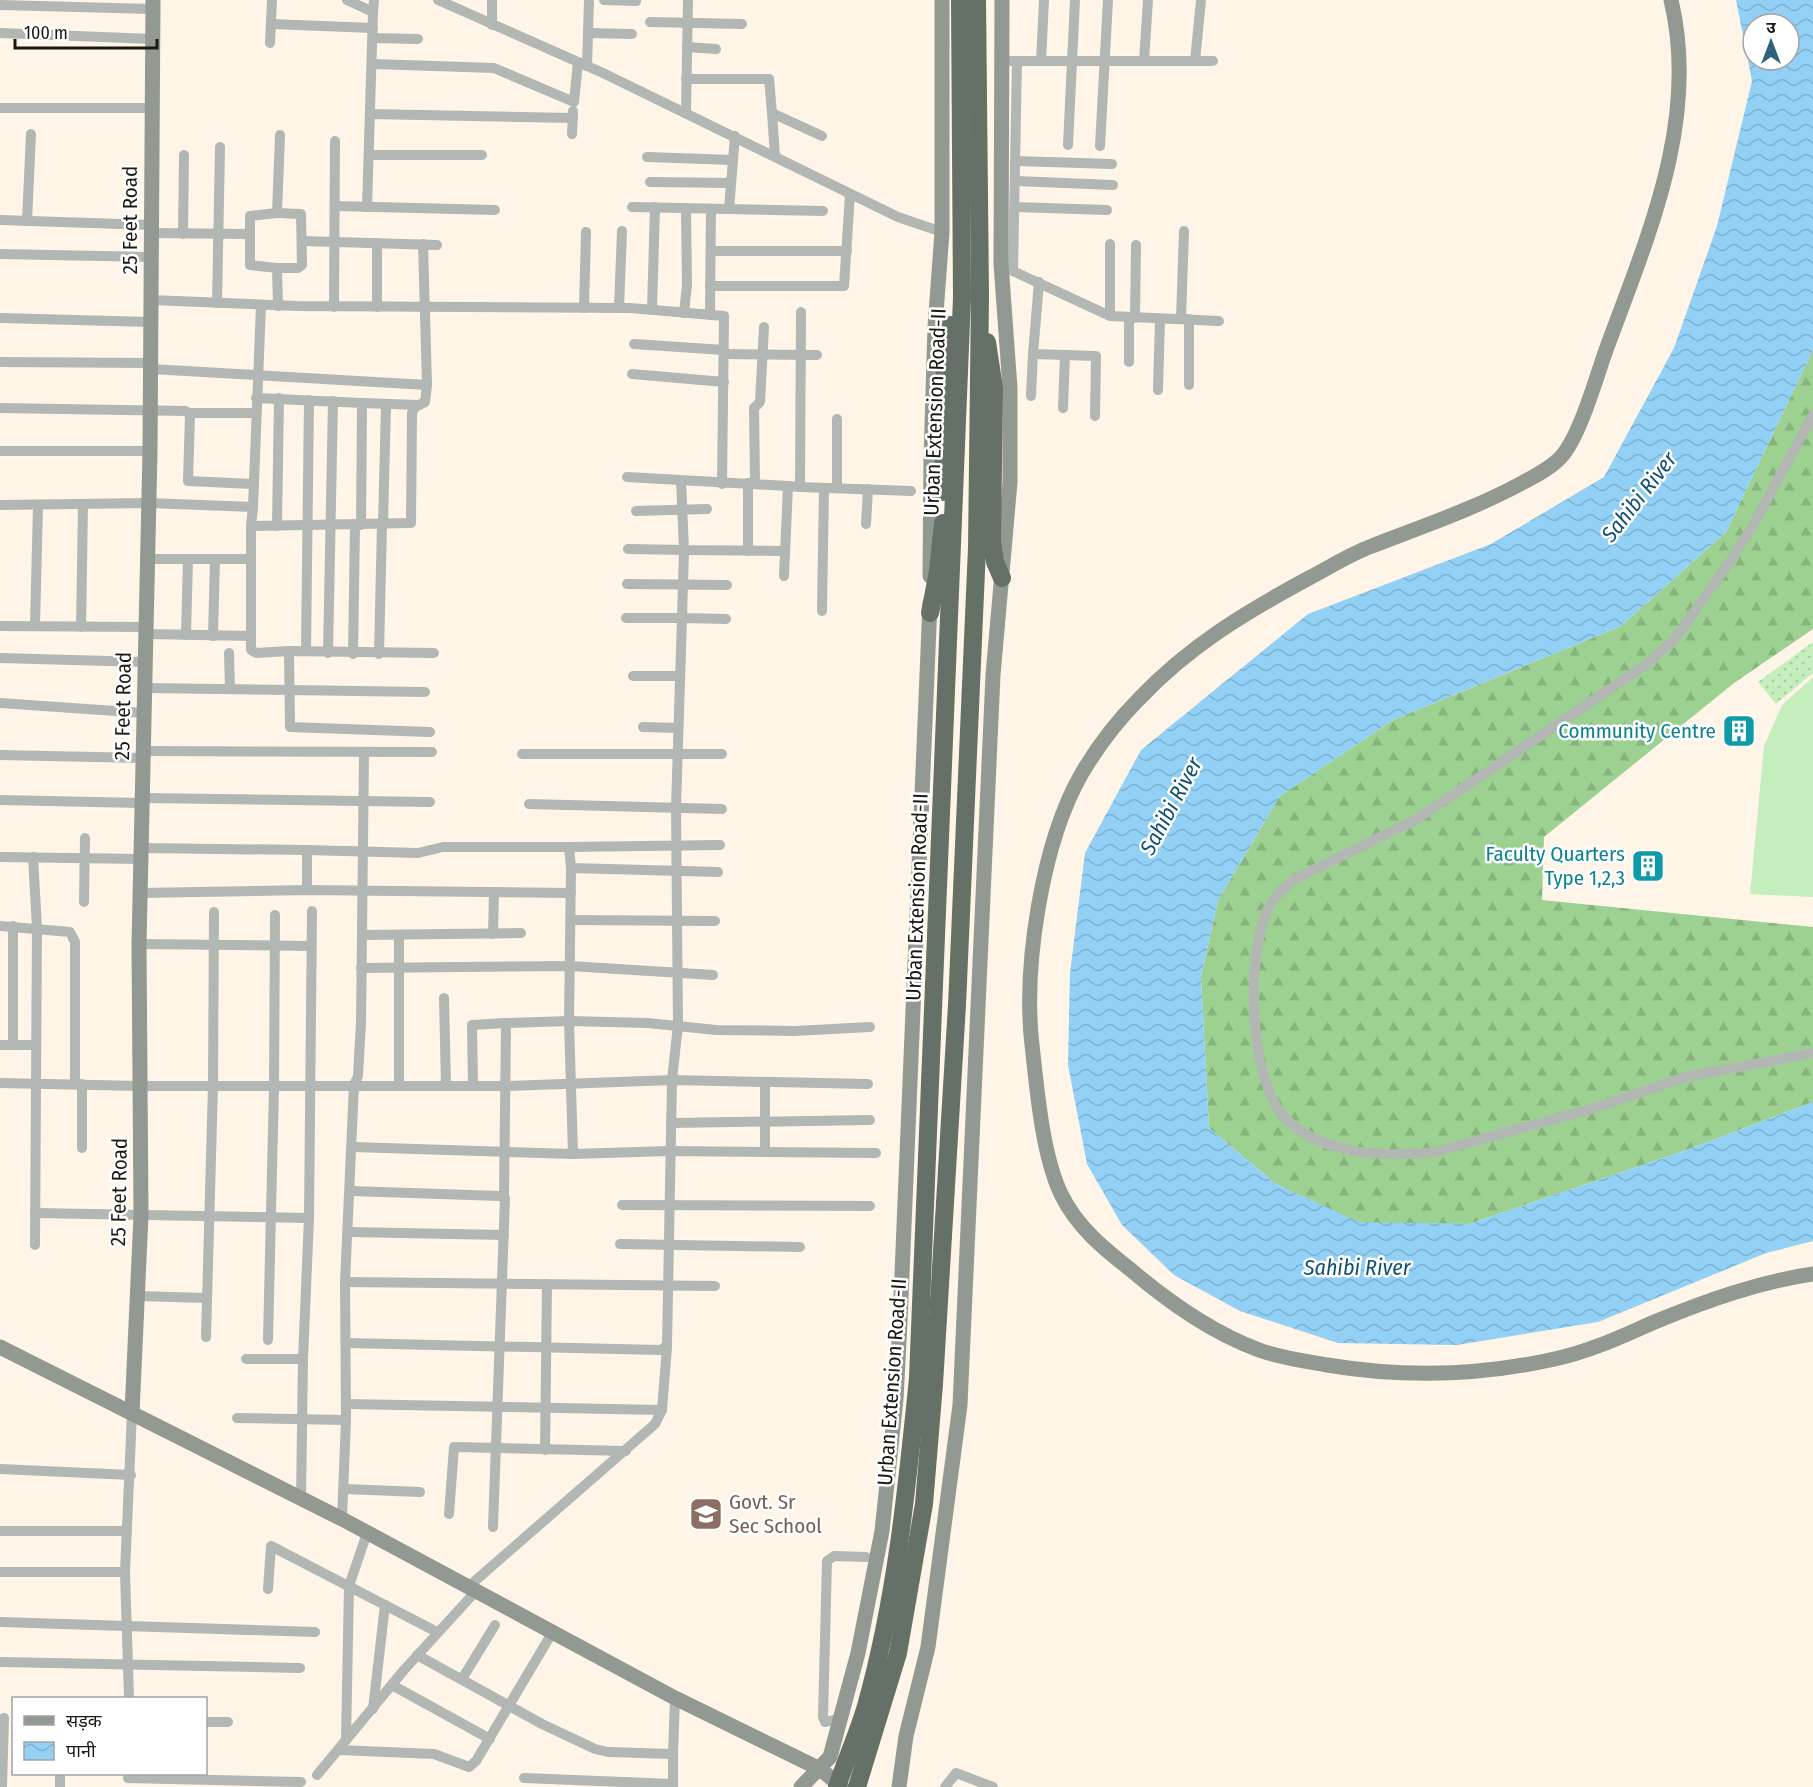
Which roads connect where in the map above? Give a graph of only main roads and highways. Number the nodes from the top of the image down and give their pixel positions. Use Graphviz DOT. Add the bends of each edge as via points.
graph roads {
  1 [pos="960,0"];
  2 [pos="977,0"];
  3 [pos="962,298"];
  4 [pos="980,330"];
  5 [pos="1002,578"];
  6 [pos="930,613"];
  7 [pos="929,1323"];
  8 [pos="926,1381"];
  9 [pos="837,1787"];
  10 [pos="857,1787"];
  1 -- 3 [label="highway, Urban Extension Road-II"];
  2 -- 4 [label="highway, Urban Extension Road-II"];
  3 -- 6 [label="highway" via="951,327 945,363 942,531"];
  3 -- 7 [label="highway, Urban Extension Road-II"];
  4 -- 5 [label="highway" via="987,343 994,388 992,541"];
  4 -- 7 [label="highway, Urban Extension Road-II" via="976,560 958,993"];
  7 -- 8 [label="highway, Urban Extension Road-II"];
  8 -- 9 [label="highway, Urban Extension Road-II" via="880,1647 865,1707"];
  8 -- 10 [label="highway, Urban Extension Road-II" via="924,1504 898,1653"];
}
